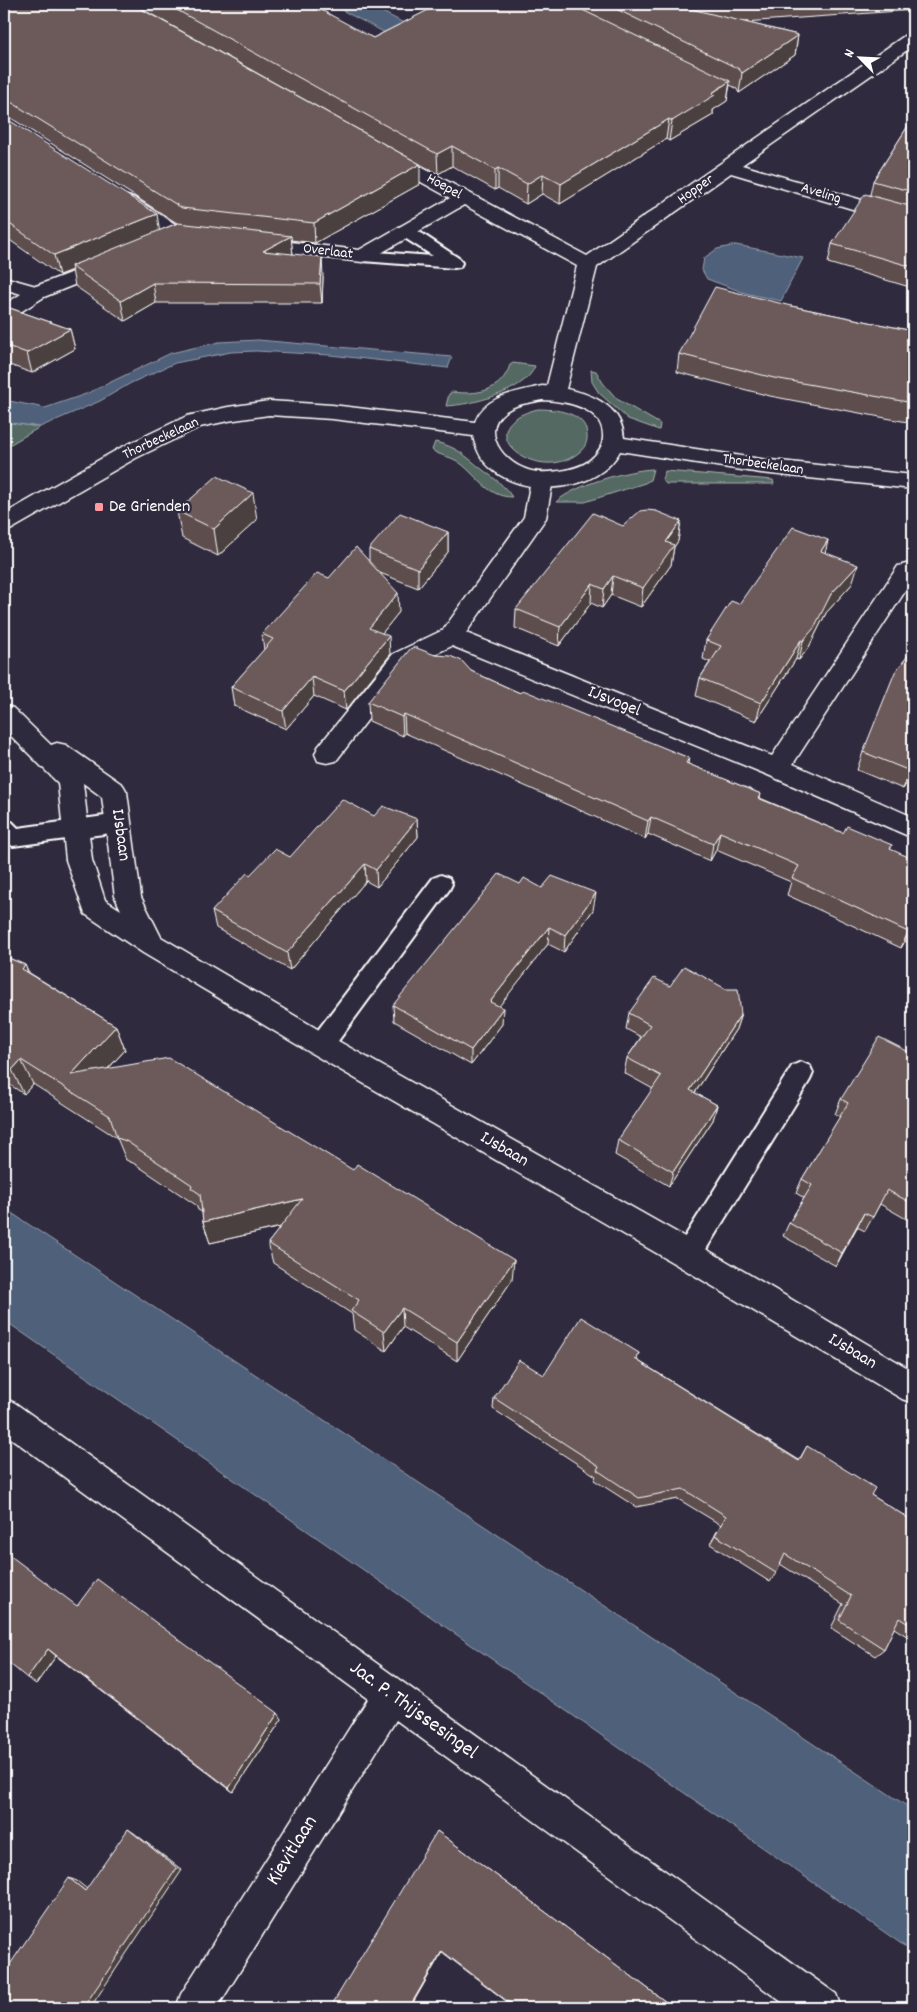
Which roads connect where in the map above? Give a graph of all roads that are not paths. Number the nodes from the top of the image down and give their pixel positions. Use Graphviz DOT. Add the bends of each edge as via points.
graph roads {
  1 [pos="909,47"];
  2 [pos="369,146"];
  3 [pos="729,167"];
  4 [pos="112,193"];
  5 [pos="463,198"];
  6 [pos="913,221"];
  7 [pos="406,231"];
  8 [pos="198,237"];
  9 [pos="237,242"];
  10 [pos="362,256"];
  11 [pos="126,257"];
  12 [pos="588,264"];
  13 [pos="4,283"];
  14 [pos="37,293"];
  15 [pos="4,314"];
  16 [pos="556,393"];
  17 [pos="482,430"];
  18 [pos="614,444"];
  19 [pos="542,480"];
  20 [pos="913,482"];
  21 [pos="4,524"];
  22 [pos="906,572"];
  23 [pos="451,636"];
  24 [pos="4,715"];
  25 [pos="326,754"];
  26 [pos="777,768"];
  27 [pos="119,824"];
  28 [pos="4,828"];
  29 [pos="913,828"];
  30 [pos="76,829"];
  31 [pos="441,884"];
  32 [pos="152,945"];
  33 [pos="321,1045"];
  34 [pos="802,1073"];
  35 [pos="688,1255"];
  36 [pos="913,1388"];
  37 [pos="4,1414"];
  38 [pos="391,1695"];
  39 [pos="195,2008"];
  40 [pos="822,2008"];
  1 -- 3 [label="street, Hopper"];
  2 -- 5 [label="street, Hoepel"];
  3 -- 6 [label="street, Aveling"];
  3 -- 12 [label="street, Hopper"];
  4 -- 8 [label="street" via="170,239"];
  5 -- 7 [label="street, Overlaat"];
  5 -- 12 [label="street, Hoepel"];
  7 -- 10 [label="street, Overlaat"];
  7 -- 10 [label="lane" via="454,263"];
  9 -- 10 [label="street, Overlaat"];
  11 -- 14 [label="street"];
  12 -- 16 [label="street" via="582,277"];
  13 -- 14 [label="street"];
  14 -- 15 [label="street"];
  16 -- 17 [label="street" via="529,394 507,401 490,414"];
  16 -- 18 [label="street" via="588,402 600,410 612,426"];
  17 -- 19 [label="street" via="485,449 501,466 513,473"];
  17 -- 21 [label="street, Thorbeckelaan" via="269,408 228,414 194,421 128,453"];
  18 -- 19 [label="street" via="601,463 589,471 575,477"];
  18 -- 20 [label="street, Thorbeckelaan" via="761,466"];
  19 -- 23 [label="street" via="535,518"];
  22 -- 26 [label="street"];
  23 -- 25 [label="street" via="401,660"];
  23 -- 26 [label="street, IJsvogel"];
  24 -- 27 [label="street, IJsbaan" via="114,792"];
  24 -- 30 [label="street, IJsbaan" via="70,779"];
  26 -- 29 [label="street, IJsvogel"];
  27 -- 30 [label="lane"];
  27 -- 32 [label="street, IJsbaan" via="128,897"];
  28 -- 30 [label="lane" via="13,837"];
  30 -- 32 [label="street, IJsbaan" via="79,860 94,906"];
  31 -- 33 [label="lane"];
  32 -- 33 [label="street, IJsbaan"];
  33 -- 35 [label="street, IJsbaan"];
  34 -- 35 [label="lane"];
  35 -- 36 [label="street, IJsbaan"];
  37 -- 38 [label="street, Jac. P. Thijssesingel"];
  38 -- 39 [label="street, Kievitlaan"];
  38 -- 40 [label="street, Jac. P. Thijssesingel"];
}
